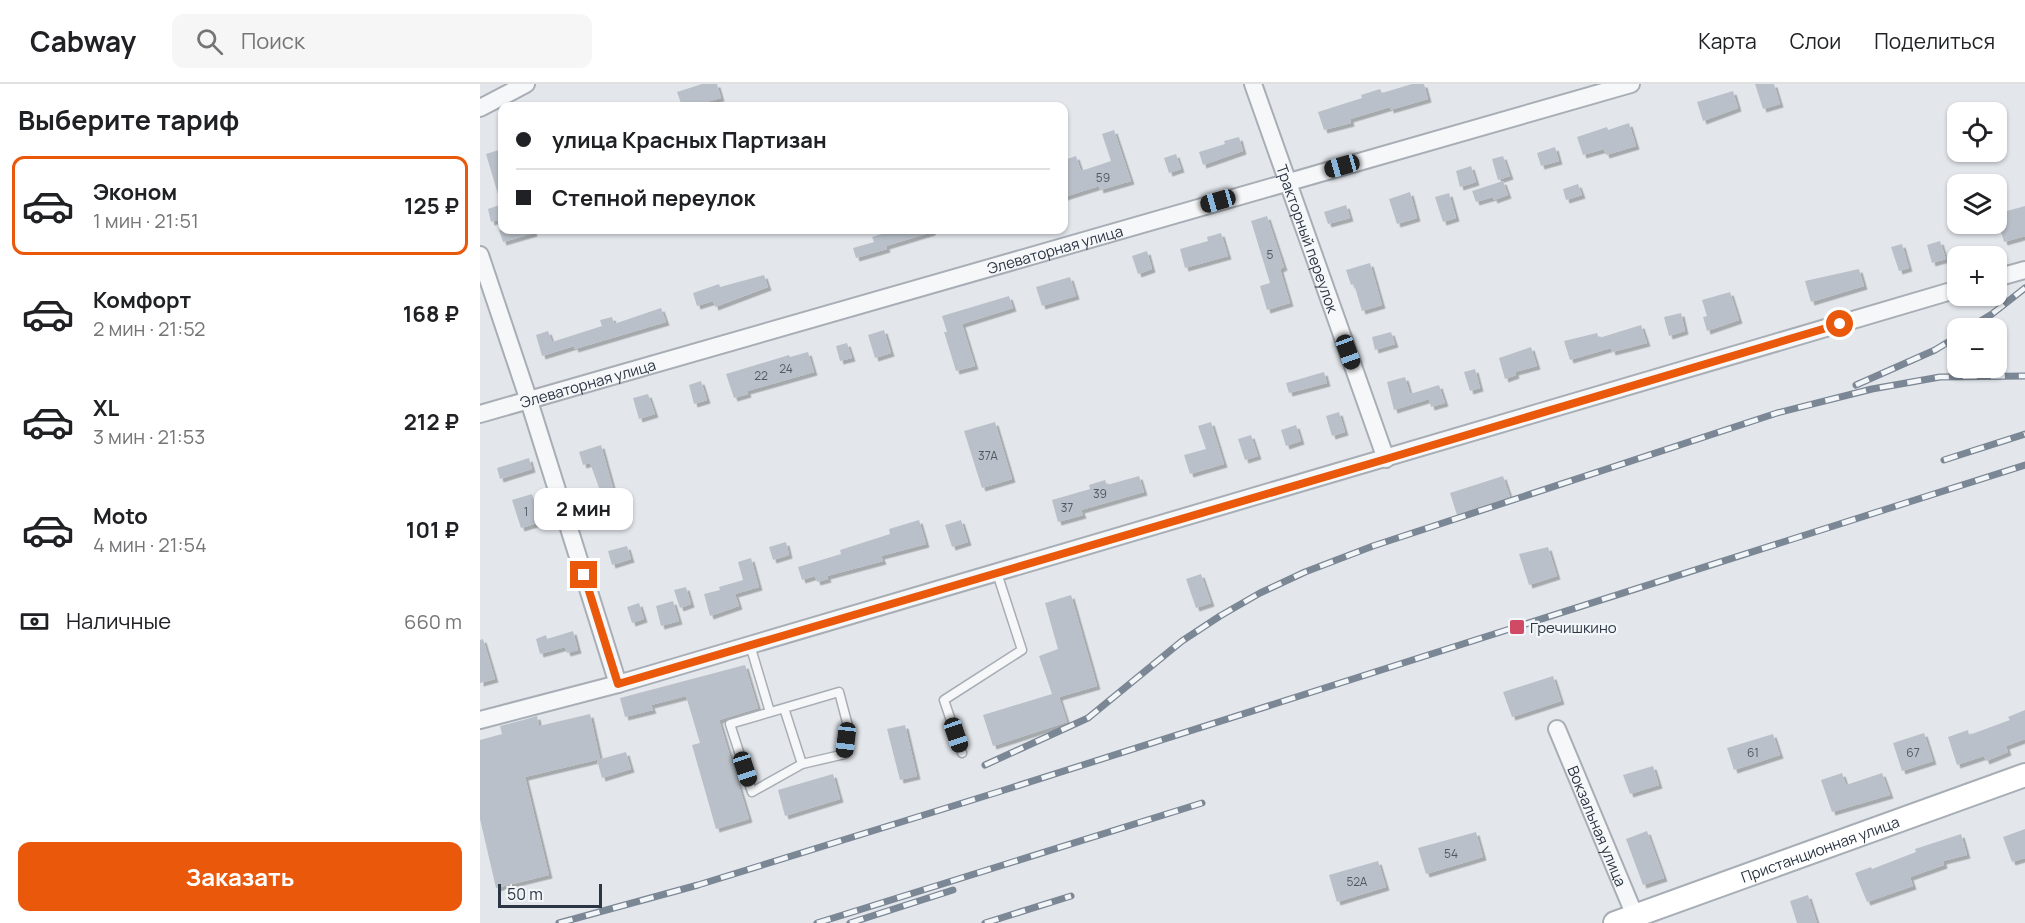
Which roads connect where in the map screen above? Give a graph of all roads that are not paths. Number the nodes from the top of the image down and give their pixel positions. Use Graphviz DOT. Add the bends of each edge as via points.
graph roads {
  1 [pos="526,84"];
  2 [pos="1253,84"];
  3 [pos="1631,84"];
  4 [pos="480,108"];
  5 [pos="1287,181"];
  6 [pos="480,255"];
  7 [pos="2025,270"];
  8 [pos="2007,275"];
  9 [pos="1947,293"];
  10 [pos="529,400"];
  11 [pos="480,414"];
  12 [pos="1386,459"];
  13 [pos="997,573"];
  14 [pos="750,645"];
  15 [pos="618,684"];
  16 [pos="784,708"];
  17 [pos="770,712"];
  18 [pos="480,720"];
  19 [pos="1557,729"];
  20 [pos="962,753"];
  21 [pos="802,764"];
  22 [pos="2025,775"];
  23 [pos="1630,921"];
  1 -- 4 [label="street"];
  2 -- 5 [label="street, Тракторный переулок"];
  3 -- 5 [label="street, Элеваторная улица"];
  5 -- 10 [label="street, Элеваторная улица"];
  5 -- 12 [label="street, Тракторный переулок"];
  6 -- 10 [label="street"];
  7 -- 8 [label="street"];
  9 -- 12 [label="street"];
  10 -- 11 [label="street, Элеваторная улица"];
  10 -- 15 [label="street"];
  12 -- 13 [label="street"];
  13 -- 14 [label="street"];
  13 -- 20 [label="lane" via="1022,650 944,699"];
  14 -- 15 [label="street"];
  14 -- 17 [label="lane"];
  15 -- 18 [label="street"];
  16 -- 17 [label="lane"];
  16 -- 21 [label="lane"];
  16 -- 21 [label="lane" via="838,692 848,726 845,754"];
  17 -- 21 [label="lane" via="730,724 752,792"];
  19 -- 23 [label="street, Вокзальная улица"];
  22 -- 23 [label="street, Пристанционная улица"];
}
